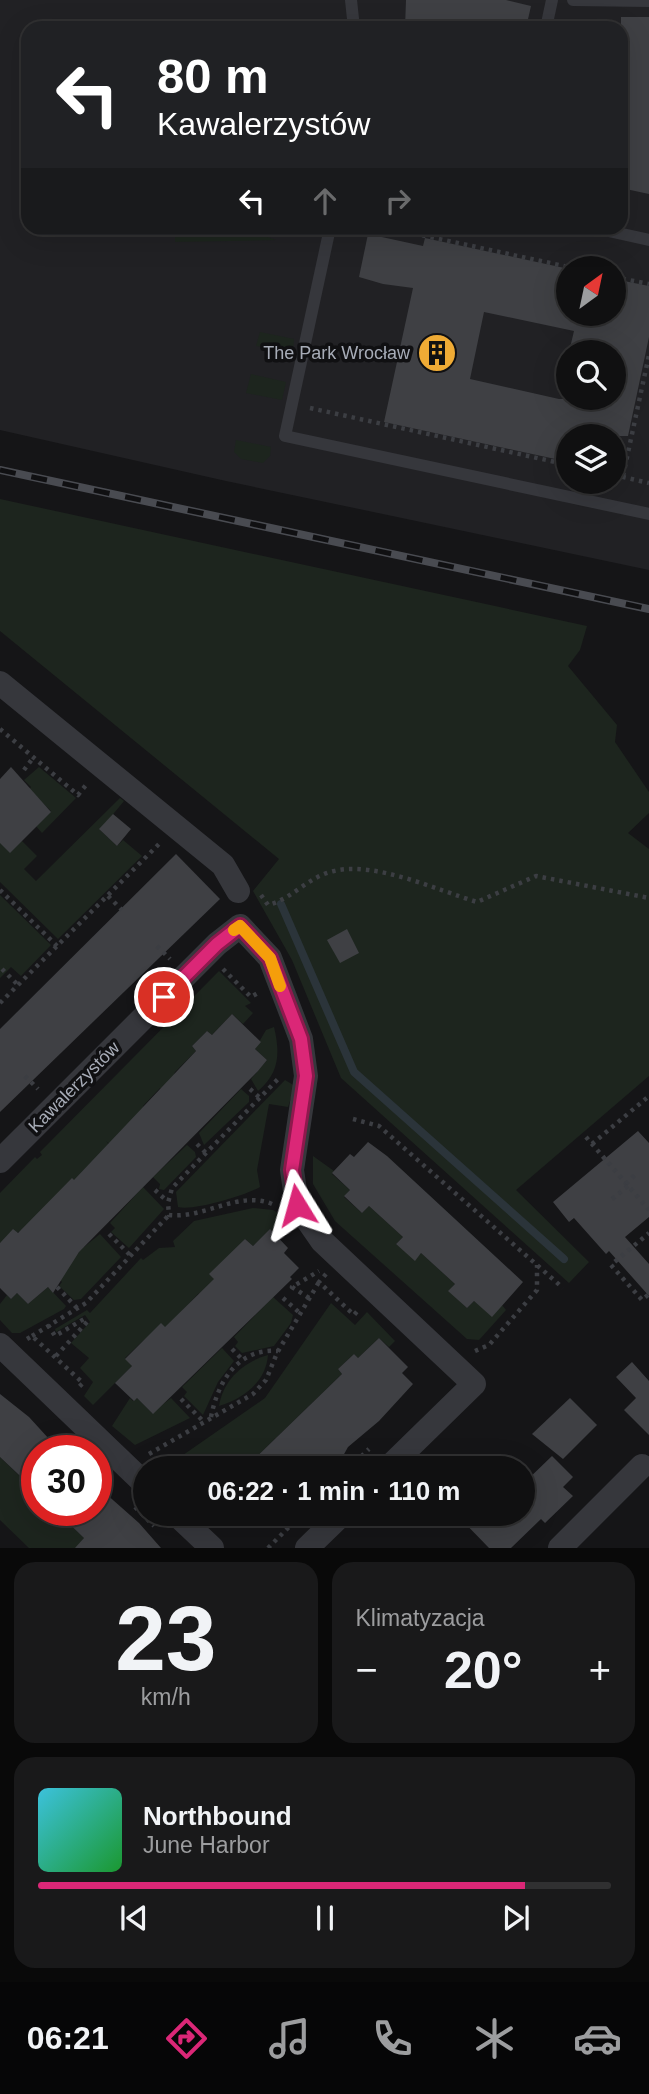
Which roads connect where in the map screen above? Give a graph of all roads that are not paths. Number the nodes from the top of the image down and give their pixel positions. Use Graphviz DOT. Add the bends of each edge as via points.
graph roads {
  1 [pos="351,0"];
  2 [pos="552,0"];
  3 [pos="573,0"];
  4 [pos="649,1"];
  5 [pos="353,21"];
  6 [pos="548,21"];
  7 [pos="328,235"];
  8 [pos="626,235"];
  9 [pos="649,240"];
  10 [pos="649,514"];
  11 [pos="0,683"];
  12 [pos="247,888"];
  13 [pos="0,1161"];
  14 [pos="0,1345"];
  15 [pos="400,1456"];
  16 [pos="133,1465"];
  17 [pos="642,1466"];
  18 [pos="189,1526"];
  19 [pos="330,1526"];
  20 [pos="212,1548"];
  21 [pos="307,1548"];
  22 [pos="560,1548"];
  1 -- 5 [label="lane"];
  2 -- 6 [label="lane"];
  3 -- 4 [label="lane"];
  7 -- 10 [label="lane" via="285,436"];
  8 -- 9 [label="lane"];
  11 -- 12 [label="street"];
  13 -- 15 [label="street, Kawalerzystów" via="240,926 270,958 301,1039 306,1076 292,1170 297,1205 322,1241 474,1384"];
  14 -- 16 [label="street"];
  17 -- 22 [label="street"];
  18 -- 20 [label="street"];
  19 -- 21 [label="street"];
}
